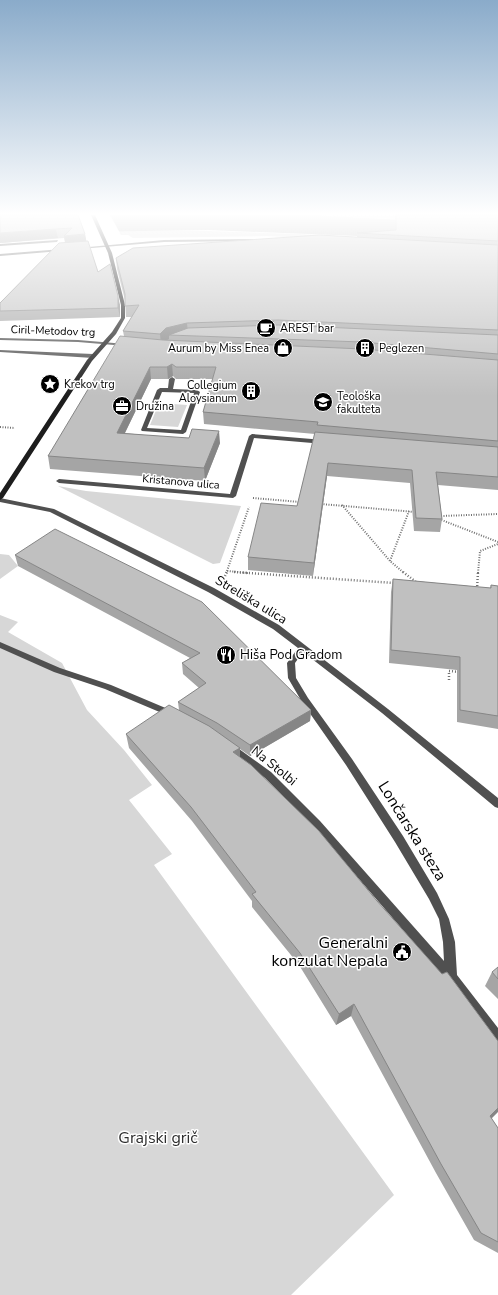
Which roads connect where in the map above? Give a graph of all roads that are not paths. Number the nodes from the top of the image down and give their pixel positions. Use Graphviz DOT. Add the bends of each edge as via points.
graph roads {
  1 [pos="114,275"];
  2 [pos="0,339"];
  3 [pos="104,343"];
  4 [pos="130,346"];
  5 [pos="0,350"];
  6 [pos="93,356"];
  7 [pos="172,379"];
  8 [pos="170,390"];
  9 [pos="332,442"];
  10 [pos="59,481"];
  11 [pos="0,499"];
  12 [pos="0,645"];
  13 [pos="302,648"];
  14 [pos="183,719"];
  15 [pos="226,745"];
  16 [pos="498,804"];
  17 [pos="451,977"];
  18 [pos="498,1038"];
  1 -- 3 [label="main road" via="124,311 123,318"];
  2 -- 3 [label="street, Ciril-Metodov trg"];
  3 -- 4 [label="street, Ciril-Metodov trg"];
  3 -- 6 [label="main road"];
  5 -- 6 [label="street, Ciril-Metodov trg"];
  6 -- 11 [label="main road"];
  7 -- 8 [label="street"];
  8 -- 8 [label="street" via="160,390 144,430 183,432 197,392"];
  9 -- 10 [label="street, Kristanova ulica" via="252,436 232,496"];
  11 -- 13 [label="street, Streliška ulica" via="52,510 211,590 276,627"];
  12 -- 14 [label="street"];
  13 -- 16 [label="street, Streliška ulica" via="385,711"];
  13 -- 17 [label="street, Lončarska steza" via="292,663 292,678 395,832 433,896 444,919 450,942"];
  15 -- 17 [label="street, Na Stolbi" via="285,790 367,879"];
  17 -- 18 [label="street"];
}
